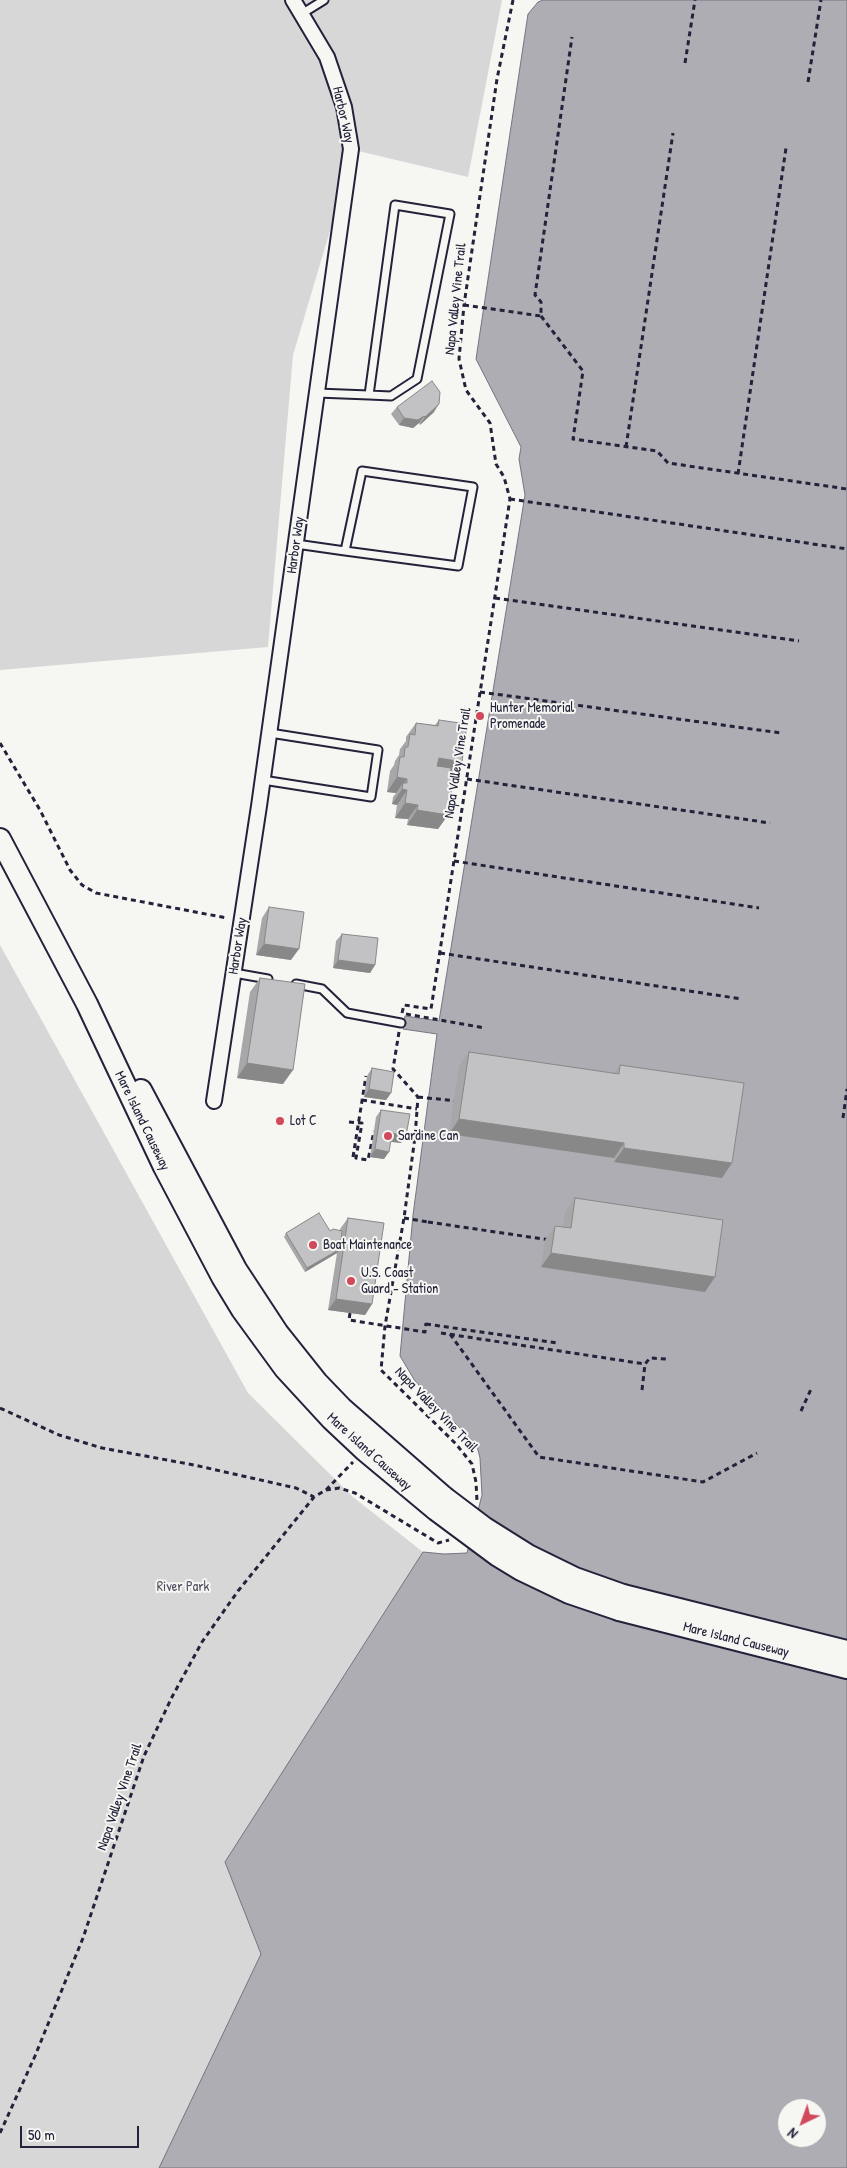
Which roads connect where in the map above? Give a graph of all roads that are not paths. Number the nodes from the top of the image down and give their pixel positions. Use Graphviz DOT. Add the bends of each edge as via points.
graph roads {
  1 [pos="294,0"];
  2 [pos="324,0"];
  3 [pos="303,14"];
  4 [pos="317,393"];
  5 [pos="369,395"];
  6 [pos="296,544"];
  7 [pos="345,550"];
  8 [pos="270,733"];
  9 [pos="263,780"];
  10 [pos="0,839"];
  11 [pos="234,973"];
  12 [pos="278,981"];
  13 [pos="287,983"];
  14 [pos="87,1004"];
  15 [pos="401,1023"];
  16 [pos="214,1101"];
  17 [pos="440,1504"];
  18 [pos="847,1651"];
  19 [pos="847,1668"];
  1 -- 3 [label="street, Harbor Way"];
  2 -- 3 [label="lane"];
  3 -- 4 [label="street, Harbor Way" via="328,57 344,107 352,150"];
  4 -- 5 [label="lane"];
  4 -- 6 [label="street, Harbor Way"];
  5 -- 5 [label="lane" via="391,396 417,379 450,214 395,205"];
  6 -- 7 [label="lane"];
  6 -- 8 [label="street, Harbor Way"];
  7 -- 7 [label="lane" via="458,566 473,487 362,471"];
  8 -- 9 [label="street, Harbor Way"];
  8 -- 9 [label="lane" via="378,750 371,797"];
  9 -- 11 [label="street, Harbor Way"];
  10 -- 14 [label="main road, Mare Island Causeway"];
  11 -- 12 [label="lane"];
  11 -- 16 [label="street, Harbor Way"];
  13 -- 15 [label="lane" via="322,989 347,1013"];
  14 -- 17 [label="main road, Mare Island Causeway" via="138,1084 236,1269 278,1333 342,1408"];
  14 -- 17 [label="main road, Mare Island Causeway" via="164,1167 242,1310 306,1392 364,1450"];
  17 -- 18 [label="main road, Mare Island Causeway, bridge" via="528,1555 599,1587"];
  17 -- 19 [label="main road, Mare Island Causeway, bridge" via="498,1556 569,1593 619,1610"];
}
